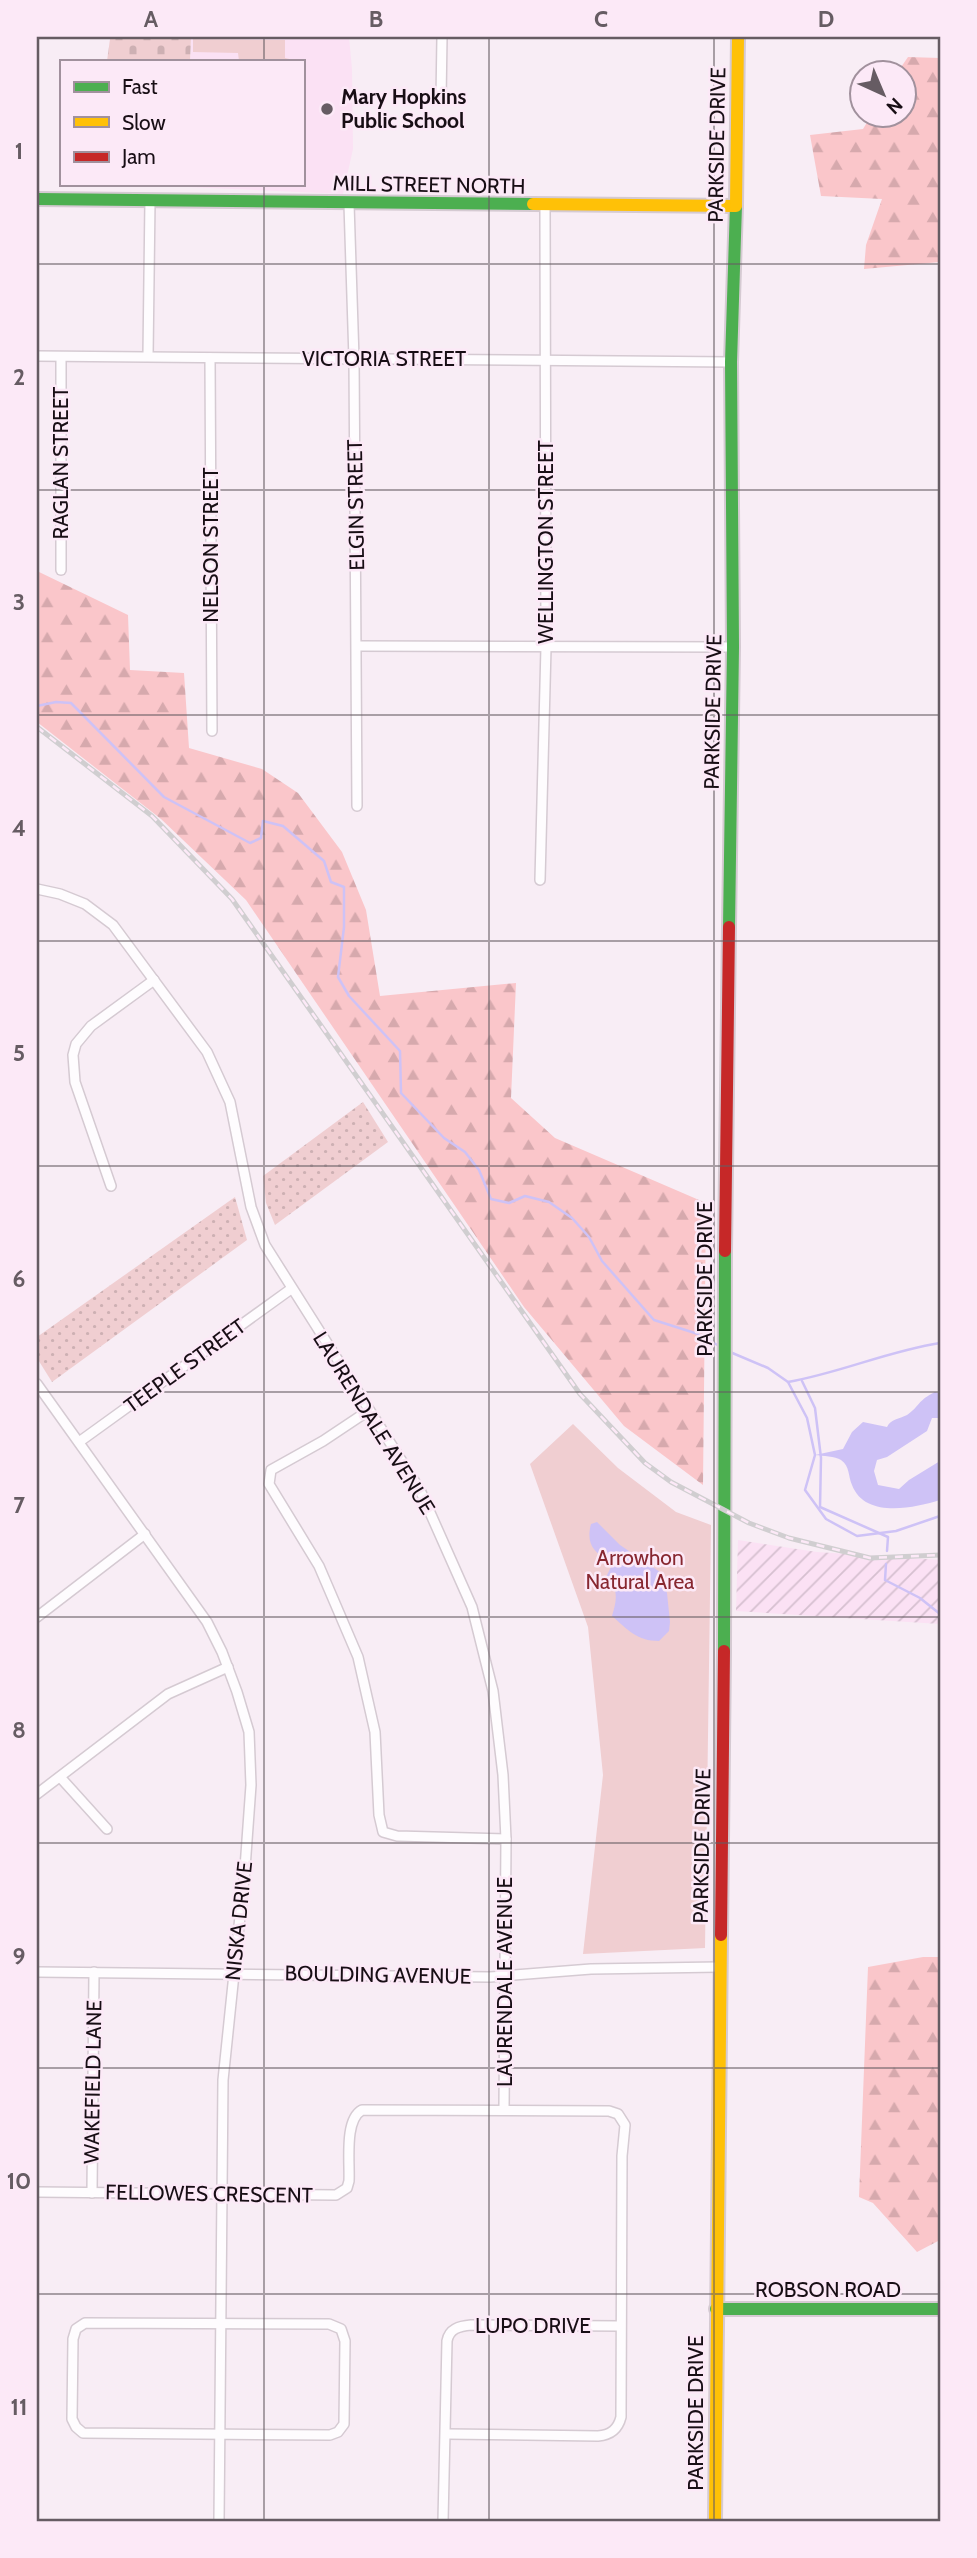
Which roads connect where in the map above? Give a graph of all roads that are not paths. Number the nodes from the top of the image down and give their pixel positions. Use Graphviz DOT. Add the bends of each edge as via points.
graph roads {
  1 [pos="442,37"];
  2 [pos="738,37"];
  3 [pos="440,99"];
  4 [pos="37,199"];
  5 [pos="150,200"];
  6 [pos="349,204"];
  7 [pos="545,205"];
  8 [pos="736,206"];
  9 [pos="37,356"];
  10 [pos="148,356"];
  11 [pos="61,357"];
  12 [pos="210,358"];
  13 [pos="354,359"];
  14 [pos="546,360"];
  15 [pos="731,362"];
  16 [pos="61,570"];
  17 [pos="358,646"];
  18 [pos="733,646"];
  19 [pos="546,648"];
  20 [pos="212,731"];
  21 [pos="357,806"];
  22 [pos="540,880"];
  23 [pos="37,889"];
  24 [pos="154,980"];
  25 [pos="111,1186"];
  26 [pos="291,1289"];
  27 [pos="37,1384"];
  28 [pos="368,1411"];
  29 [pos="79,1442"];
  30 [pos="145,1534"];
  31 [pos="37,1617"];
  32 [pos="228,1667"];
  33 [pos="60,1777"];
  34 [pos="37,1794"];
  35 [pos="107,1829"];
  36 [pos="506,1839"];
  37 [pos="719,1967"];
  38 [pos="37,1972"];
  39 [pos="94,1972"];
  40 [pos="233,1973"];
  41 [pos="505,1976"];
  42 [pos="504,2110"];
  43 [pos="37,2192"];
  44 [pos="92,2193"];
  45 [pos="221,2193"];
  46 [pos="621,2266"];
  47 [pos="716,2309"];
  48 [pos="940,2309"];
  49 [pos="220,2323"];
  50 [pos="620,2326"];
  51 [pos="447,2434"];
  52 [pos="219,2435"];
  53 [pos="219,2521"];
  54 [pos="443,2521"];
  55 [pos="715,2521"];
  1 -- 3 [label="street"];
  2 -- 8 [label="main road, PARKSIDE DRIVE"];
  4 -- 5 [label="main road, MILL STREET NORTH"];
  5 -- 6 [label="main road, MILL STREET NORTH"];
  5 -- 10 [label="street"];
  6 -- 7 [label="main road, MILL STREET NORTH"];
  6 -- 13 [label="street, ELGIN STREET"];
  7 -- 8 [label="main road, MILL STREET NORTH"];
  7 -- 14 [label="street, WELLINGTON STREET"];
  8 -- 15 [label="main road, PARKSIDE DRIVE"];
  9 -- 11 [label="street, VICTORIA STREET"];
  10 -- 11 [label="street, VICTORIA STREET"];
  10 -- 12 [label="street, VICTORIA STREET"];
  11 -- 16 [label="street, RAGLAN STREET"];
  12 -- 13 [label="street, VICTORIA STREET"];
  12 -- 20 [label="street, NELSON STREET"];
  13 -- 14 [label="street, VICTORIA STREET"];
  13 -- 17 [label="street, ELGIN STREET"];
  14 -- 15 [label="street, VICTORIA STREET"];
  14 -- 19 [label="street, WELLINGTON STREET"];
  15 -- 18 [label="main road, PARKSIDE DRIVE"];
  17 -- 19 [label="street"];
  17 -- 21 [label="street, ELGIN STREET"];
  18 -- 19 [label="street"];
  18 -- 37 [label="main road, PARKSIDE DRIVE"];
  19 -- 22 [label="street, WELLINGTON STREET"];
  23 -- 24 [label="street, LAURENDALE AVENUE" via="85,904 113,925"];
  24 -- 25 [label="street" via="91,1026 73,1055 75,1082"];
  24 -- 26 [label="street, LAURENDALE AVENUE" via="207,1052 225,1086 254,1219"];
  26 -- 28 [label="street, LAURENDALE AVENUE"];
  26 -- 29 [label="street, TEEPLE STREET"];
  27 -- 29 [label="street, NISKA DRIVE"];
  28 -- 36 [label="street, LAURENDALE AVENUE" via="420,1490 472,1607 493,1691"];
  28 -- 36 [label="street" via="271,1470 269,1484 319,1566 358,1657 375,1732 383,1832"];
  29 -- 30 [label="street, NISKA DRIVE"];
  30 -- 31 [label="street"];
  30 -- 32 [label="street, NISKA DRIVE" via="207,1622"];
  32 -- 33 [label="street" via="168,1694"];
  32 -- 40 [label="street, NISKA DRIVE" via="249,1732 251,1785"];
  33 -- 34 [label="street"];
  33 -- 35 [label="street"];
  36 -- 41 [label="street, LAURENDALE AVENUE"];
  37 -- 41 [label="street, BOULDING AVENUE"];
  37 -- 47 [label="main road, PARKSIDE DRIVE"];
  38 -- 39 [label="street, BOULDING AVENUE"];
  39 -- 40 [label="street, BOULDING AVENUE"];
  39 -- 44 [label="street, WAKEFIELD LANE"];
  40 -- 41 [label="street, BOULDING AVENUE"];
  40 -- 45 [label="street, NISKA DRIVE" via="223,2080"];
  41 -- 42 [label="street, LAURENDALE AVENUE"];
  42 -- 45 [label="street, FELLOWES CRESCENT" via="362,2110 352,2120 349,2181 342,2192 327,2196"];
  42 -- 46 [label="street, FELLOWES CRESCENT" via="609,2111 622,2118"];
  43 -- 44 [label="street, FELLOWES CRESCENT"];
  44 -- 45 [label="street, FELLOWES CRESCENT"];
  45 -- 49 [label="street, NISKA DRIVE"];
  46 -- 50 [label="street, LUPO DRIVE"];
  47 -- 48 [label="main road, ROBSON ROAD"];
  47 -- 55 [label="main road, PARKSIDE DRIVE"];
  49 -- 52 [label="street, NISKA DRIVE"];
  49 -- 52 [label="street" via="329,2324 341,2329 345,2341 344,2424 338,2432"];
  49 -- 52 [label="street" via="87,2323 76,2329 72,2419 79,2431 89,2434"];
  50 -- 51 [label="street, LUPO DRIVE" via="456,2328 447,2342"];
  50 -- 51 [label="street" via="621,2417 613,2432 598,2436"];
  51 -- 54 [label="street, LUPO DRIVE"];
  52 -- 53 [label="street, NISKA DRIVE"];
}
